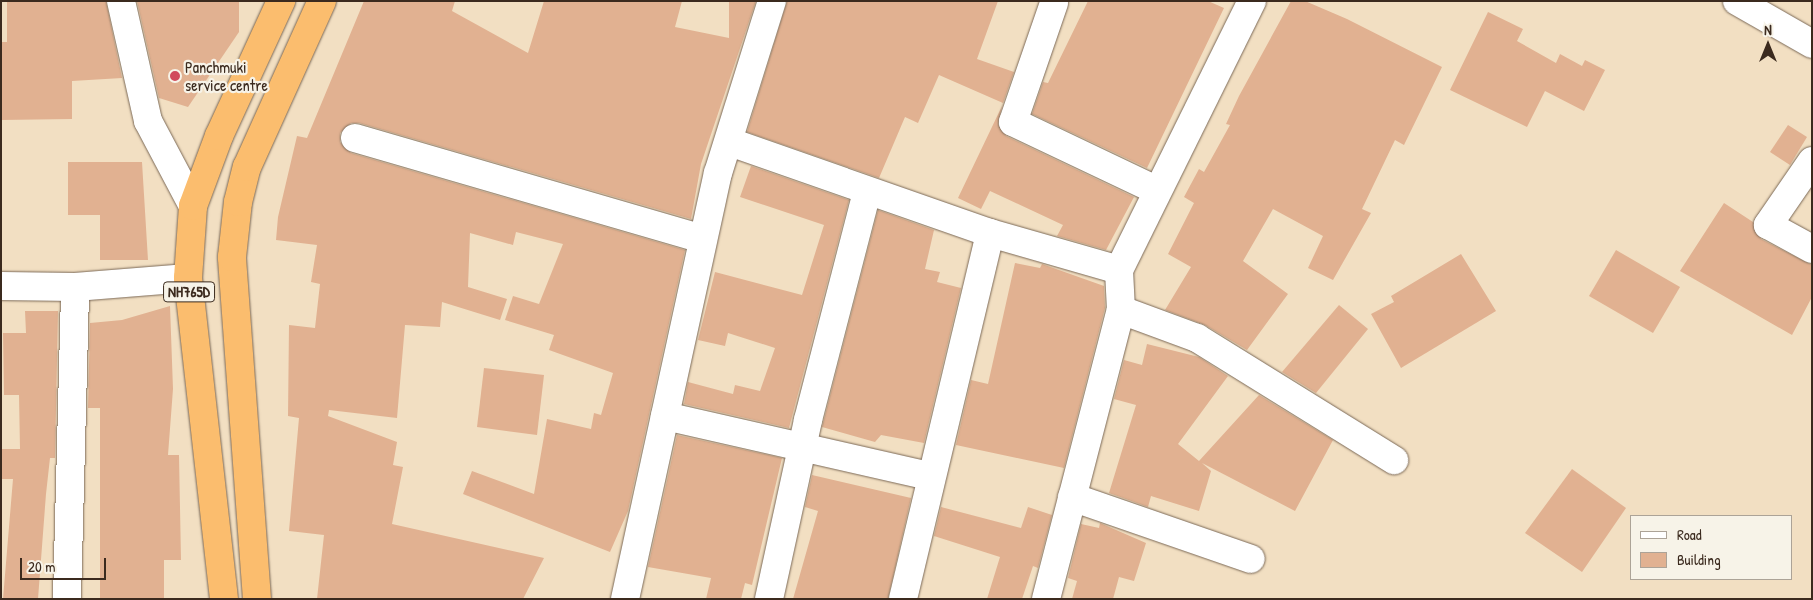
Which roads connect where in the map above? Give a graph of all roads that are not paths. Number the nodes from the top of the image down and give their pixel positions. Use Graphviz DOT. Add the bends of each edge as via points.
graph roads {
  1 [pos="121,1"];
  2 [pos="281,1"];
  3 [pos="322,1"];
  4 [pos="772,1"];
  5 [pos="1252,1"];
  6 [pos="1737,1"];
  7 [pos="1054,3"];
  8 [pos="1812,44"];
  9 [pos="355,138"];
  10 [pos="730,142"];
  11 [pos="1812,161"];
  12 [pos="1156,190"];
  13 [pos="867,192"];
  14 [pos="193,206"];
  15 [pos="990,233"];
  16 [pos="704,240"];
  17 [pos="1812,250"];
  18 [pos="1119,270"];
  19 [pos="188,278"];
  20 [pos="1,286"];
  21 [pos="75,287"];
  22 [pos="1121,310"];
  23 [pos="665,416"];
  24 [pos="802,448"];
  25 [pos="1394,460"];
  26 [pos="930,476"];
  27 [pos="1072,497"];
  28 [pos="1251,559"];
  29 [pos="67,599"];
  30 [pos="224,599"];
  31 [pos="257,599"];
  32 [pos="625,599"];
  33 [pos="769,599"];
  34 [pos="903,599"];
  35 [pos="1046,599"];
  1 -- 14 [label="street" via="148,121"];
  2 -- 14 [label="highway, NH765D" via="219,136"];
  3 -- 31 [label="highway, NH765D" via="247,167 235,229 232,257"];
  4 -- 10 [label="street"];
  5 -- 12 [label="street"];
  6 -- 8 [label="street"];
  7 -- 12 [label="street" via="1013,122"];
  9 -- 16 [label="street"];
  10 -- 13 [label="street"];
  10 -- 16 [label="street" via="718,173"];
  11 -- 17 [label="street" via="1768,225"];
  12 -- 18 [label="street"];
  13 -- 15 [label="street"];
  13 -- 24 [label="street"];
  14 -- 19 [label="highway, NH765D"];
  15 -- 18 [label="street"];
  15 -- 26 [label="street"];
  16 -- 23 [label="street"];
  18 -- 22 [label="street"];
  19 -- 21 [label="street"];
  19 -- 30 [label="highway, NH765D"];
  20 -- 21 [label="street"];
  21 -- 29 [label="street"];
  22 -- 25 [label="street" via="1197,338"];
  22 -- 27 [label="street"];
  23 -- 24 [label="street"];
  23 -- 32 [label="street"];
  24 -- 26 [label="street"];
  24 -- 33 [label="street"];
  26 -- 34 [label="street"];
  27 -- 28 [label="street"];
  27 -- 35 [label="street"];
}
